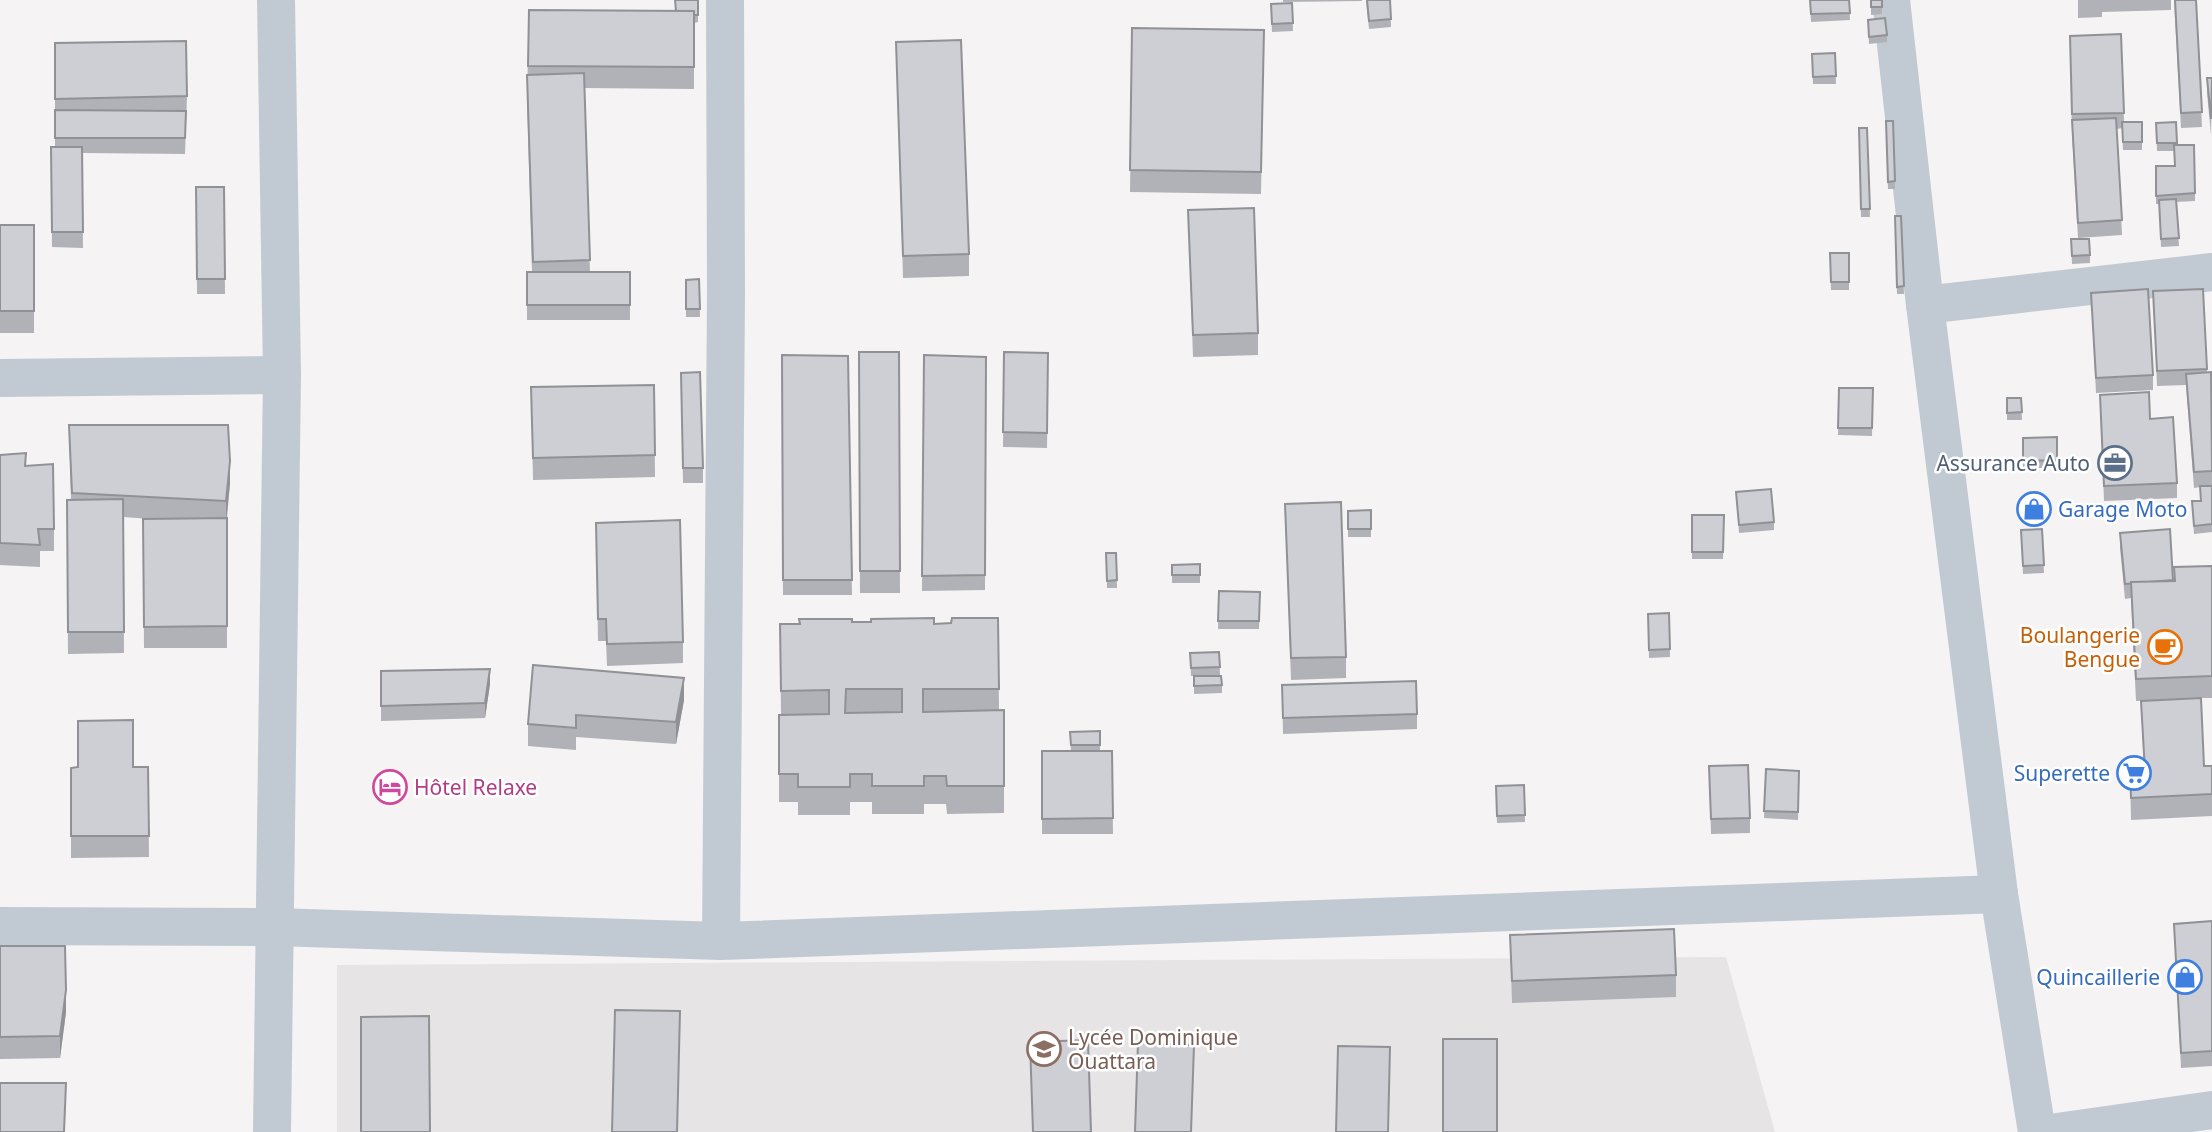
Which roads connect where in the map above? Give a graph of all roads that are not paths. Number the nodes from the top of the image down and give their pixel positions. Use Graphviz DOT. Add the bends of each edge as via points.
graph roads {
  1 [pos="276,0"];
  2 [pos="725,0"];
  3 [pos="1891,0"];
  4 [pos="2212,272"];
  5 [pos="1925,305"];
  6 [pos="282,375"];
  7 [pos="0,378"];
  8 [pos="1999,894"];
  9 [pos="0,926"];
  10 [pos="274,927"];
  11 [pos="721,941"];
  12 [pos="2212,1110"];
  13 [pos="272,1132"];
  14 [pos="2037,1132"];
  15 [pos="2057,1132"];
  1 -- 6 [label="street"];
  2 -- 11 [label="street"];
  3 -- 5 [label="street"];
  4 -- 5 [label="street"];
  5 -- 8 [label="street"];
  6 -- 7 [label="street"];
  6 -- 10 [label="street"];
  8 -- 11 [label="street"];
  8 -- 14 [label="street"];
  9 -- 10 [label="street"];
  10 -- 11 [label="street"];
  10 -- 13 [label="street"];
  12 -- 15 [label="street"];
}
